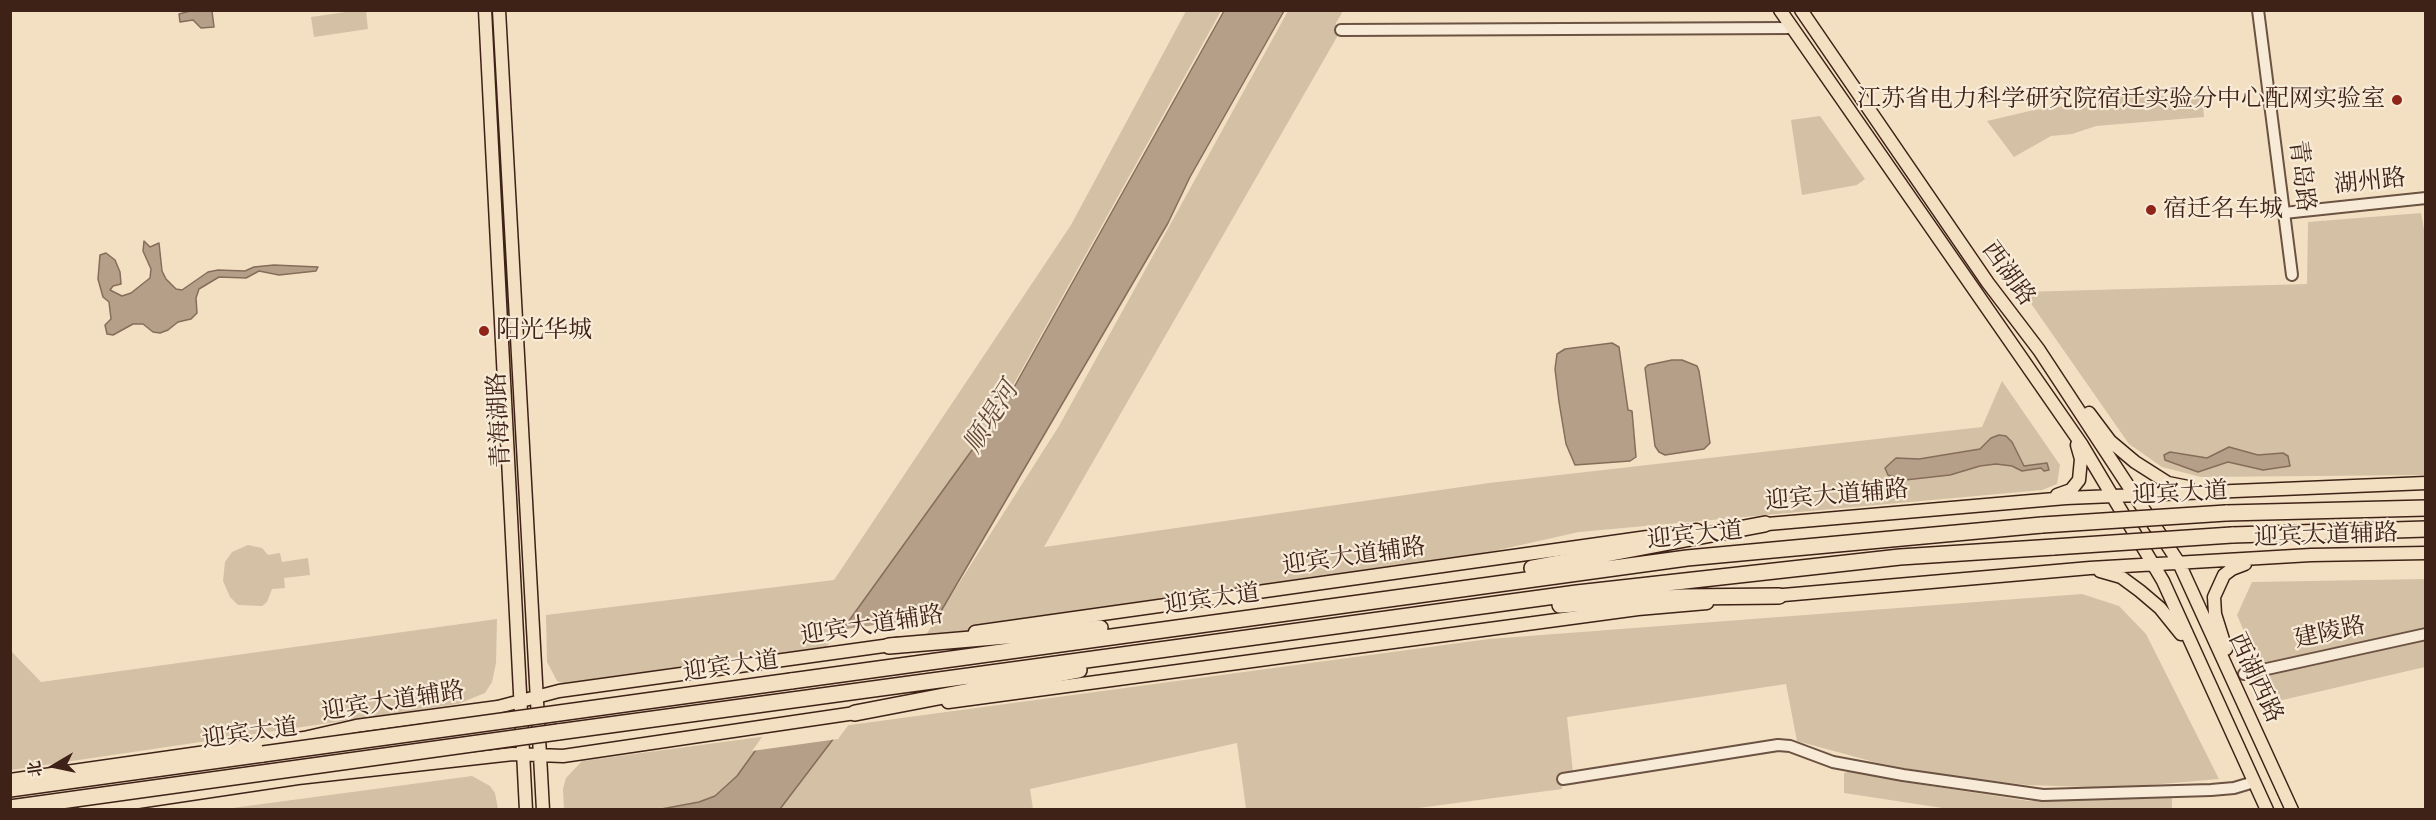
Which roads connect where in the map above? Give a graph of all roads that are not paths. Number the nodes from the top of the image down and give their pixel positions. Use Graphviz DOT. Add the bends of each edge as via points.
graph roads {
  1 [pos="486,10"];
  2 [pos="499,10"];
  3 [pos="1780,10"];
  4 [pos="1801,10"];
  5 [pos="2258,10"];
  6 [pos="1792,28"];
  7 [pos="1341,30"];
  8 [pos="2426,198"];
  9 [pos="2284,213"];
  10 [pos="2292,275"];
  11 [pos="2039,350"];
  12 [pos="2015,352"];
  13 [pos="2426,483"];
  14 [pos="2228,491"];
  15 [pos="2134,495"];
  16 [pos="2113,496"];
  17 [pos="2008,503"];
  18 [pos="2426,508"];
  19 [pos="1765,524"];
  20 [pos="2426,529"];
  21 [pos="2426,553"];
  22 [pos="2259,559"];
  23 [pos="2179,563"];
  24 [pos="2154,565"];
  25 [pos="2041,571"];
  26 [pos="1779,596"];
  27 [pos="1377,600"];
  28 [pos="1346,624"];
  29 [pos="1178,627"];
  30 [pos="1321,628"];
  31 [pos="2426,634"];
  32 [pos="930,641"];
  33 [pos="889,646"];
  34 [pos="2239,675"];
  35 [pos="536,699"];
  36 [pos="520,702"];
  37 [pos="855,713"];
  38 [pos="2232,734"];
  39 [pos="523,755"];
  40 [pos="539,755"];
  41 [pos="2273,768"];
  42 [pos="1563,779"];
  43 [pos="10,780"];
  44 [pos="2254,782"];
  45 [pos="10,789"];
  46 [pos="543,807"];
  47 [pos="10,808"];
  48 [pos="525,808"];
  49 [pos="84,810"];
  50 [pos="2267,810"];
  51 [pos="2292,810"];
  1 -- 36 [label="main road, 青海湖路"];
  2 -- 35 [label="main road, 青海湖路"];
  3 -- 6 [label="main road, 西湖路"];
  4 -- 11 [label="main road, 西湖路" via="1988,283"];
  5 -- 9 [label="street, 青岛路"];
  6 -- 7 [label="street"];
  6 -- 12 [label="main road, 西湖路"];
  8 -- 9 [label="street, 湖州路"];
  9 -- 10 [label="street, 青岛路"];
  11 -- 14 [label="main road" via="2110,441 2136,462 2168,483"];
  11 -- 15 [label="main road, 西湖路"];
  12 -- 16 [label="main road, 西湖路" via="2082,445"];
  12 -- 17 [label="main road" via="2075,439 2081,459 2079,480 2071,490"];
  13 -- 14 [label="main road, 迎宾大道辅路"];
  14 -- 15 [label="main road, 迎宾大道辅路"];
  15 -- 16 [label="main road, 迎宾大道辅路"];
  15 -- 23 [label="main road, 西湖路"];
  16 -- 17 [label="main road, 迎宾大道辅路"];
  16 -- 24 [label="main road, 西湖路"];
  17 -- 19 [label="main road, 迎宾大道辅路"];
  18 -- 27 [label="highway, 迎宾大道, bridge" via="2226,513 2042,525 1687,558"];
  19 -- 27 [label="highway" via="1417,585"];
  19 -- 32 [label="main road, 迎宾大道辅路" via="1690,531"];
  20 -- 28 [label="highway, 迎宾大道, bridge" via="2232,535 1900,557 1577,593"];
  21 -- 22 [label="main road, 迎宾大道辅路"];
  22 -- 23 [label="main road, 迎宾大道辅路"];
  22 -- 34 [label="main road" via="2232,569 2217,586 2214,597 2215,614"];
  23 -- 24 [label="main road, 迎宾大道辅路"];
  23 -- 41 [label="main road, 西湖西路"];
  24 -- 25 [label="main road, 迎宾大道辅路"];
  24 -- 38 [label="main road, 西湖西路"];
  25 -- 26 [label="main road, 迎宾大道辅路"];
  25 -- 38 [label="main road" via="2106,571 2140,591 2176,626"];
  26 -- 28 [label="highway" via="1603,601 1390,627"];
  26 -- 37 [label="main road, 迎宾大道辅路" via="1638,609"];
  27 -- 29 [label="highway, 迎宾大道"];
  28 -- 30 [label="highway, 迎宾大道"];
  29 -- 32 [label="highway" via="1097,628"];
  29 -- 45 [label="highway, 迎宾大道, bridge"];
  30 -- 37 [label="highway" via="1236,648 1078,670"];
  30 -- 47 [label="highway, 迎宾大道, bridge"];
  31 -- 34 [label="street, 建陵路"];
  32 -- 33 [label="highway"];
  33 -- 35 [label="main road, 迎宾大道辅路" via="559,691"];
  34 -- 41 [label="main road"];
  35 -- 36 [label="main road, 迎宾大道辅路"];
  35 -- 40 [label="main road, 青海湖路"];
  36 -- 39 [label="main road, 青海湖路"];
  36 -- 43 [label="main road, 迎宾大道辅路"];
  37 -- 40 [label="main road, 迎宾大道辅路" via="563,756"];
  38 -- 44 [label="main road, 西湖西路"];
  39 -- 40 [label="main road, 迎宾大道辅路"];
  39 -- 48 [label="main road, 青海湖路"];
  39 -- 49 [label="main road, 迎宾大道辅路" via="298,778"];
  40 -- 46 [label="main road, 青海湖路"];
  41 -- 51 [label="main road, 西湖西路"];
  42 -- 44 [label="street" via="1779,745 1833,762 2043,795 2211,790"];
  44 -- 50 [label="main road, 西湖西路"];
}
